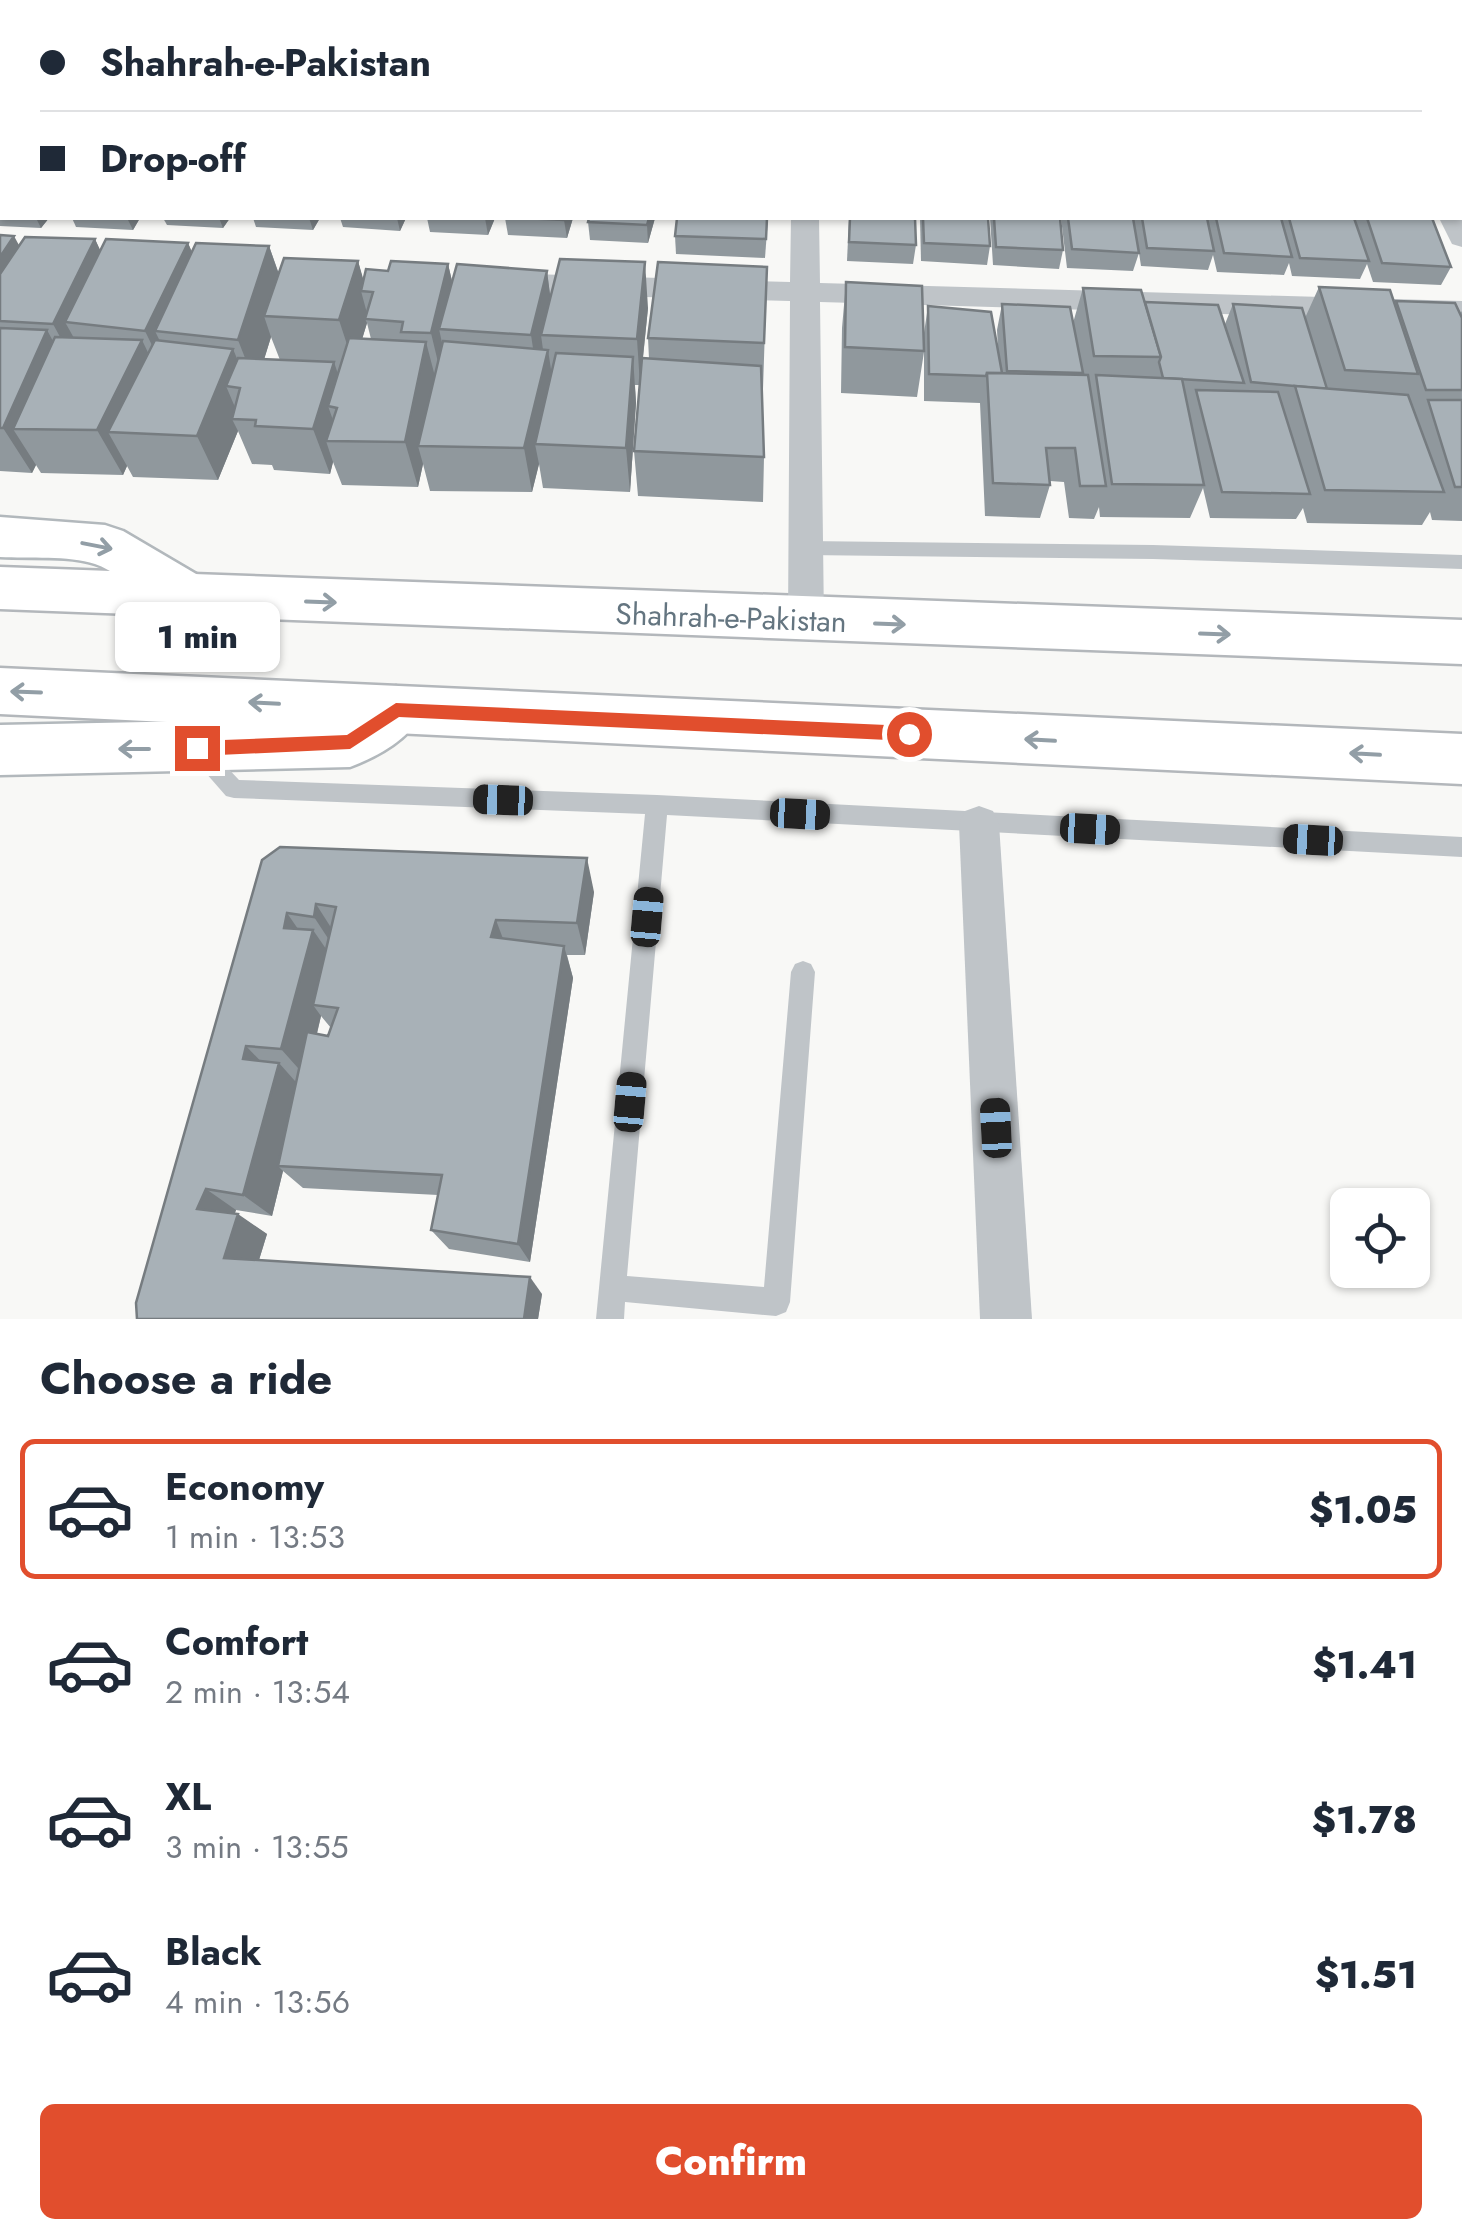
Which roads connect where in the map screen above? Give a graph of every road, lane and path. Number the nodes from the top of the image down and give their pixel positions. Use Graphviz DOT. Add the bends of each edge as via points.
graph roads {
  1 [pos="805,220"];
  2 [pos="471,282"];
  3 [pos="804,292"];
  4 [pos="1462,311"];
  5 [pos="0,538"];
  6 [pos="806,548"];
  7 [pos="1462,562"];
  8 [pos="0,588"];
  9 [pos="188,596"];
  10 [pos="806,622"];
  11 [pos="1462,642"];
  12 [pos="0,691"];
  13 [pos="194,724"];
  14 [pos="0,750"];
  15 [pos="1462,759"];
  16 [pos="657,805"];
  17 [pos="979,824"];
  18 [pos="1462,847"];
  19 [pos="803,972"];
  20 [pos="613,1288"];
  21 [pos="776,1310"];
  22 [pos="610,1319"];
  23 [pos="1006,1319"];
  1 -- 3 [label="street"];
  2 -- 3 [label="street"];
  3 -- 4 [label="street"];
  3 -- 6 [label="street"];
  5 -- 9 [label="main road, one-way" via="105,544"];
  6 -- 7 [label="lane"];
  6 -- 10 [label="street"];
  8 -- 9 [label="main road, Shahrah-e-Pakistan"];
  9 -- 10 [label="main road, Shahrah-e-Pakistan, one-way"];
  10 -- 11 [label="main road, Shahrah-e-Pakistan, one-way"];
  13 -- 12 [label="main road, one-way"];
  13 -- 14 [label="main road, one-way"];
  15 -- 13 [label="main road, one-way" via="396,710 350,742"];
  13 -- 16 [label="lane" via="234,789"];
  16 -- 17 [label="lane"];
  16 -- 20 [label="lane"];
  17 -- 18 [label="lane"];
  17 -- 23 [label="street"];
  19 -- 21 [label="lane"];
  20 -- 21 [label="lane"];
  20 -- 22 [label="lane"];
}
